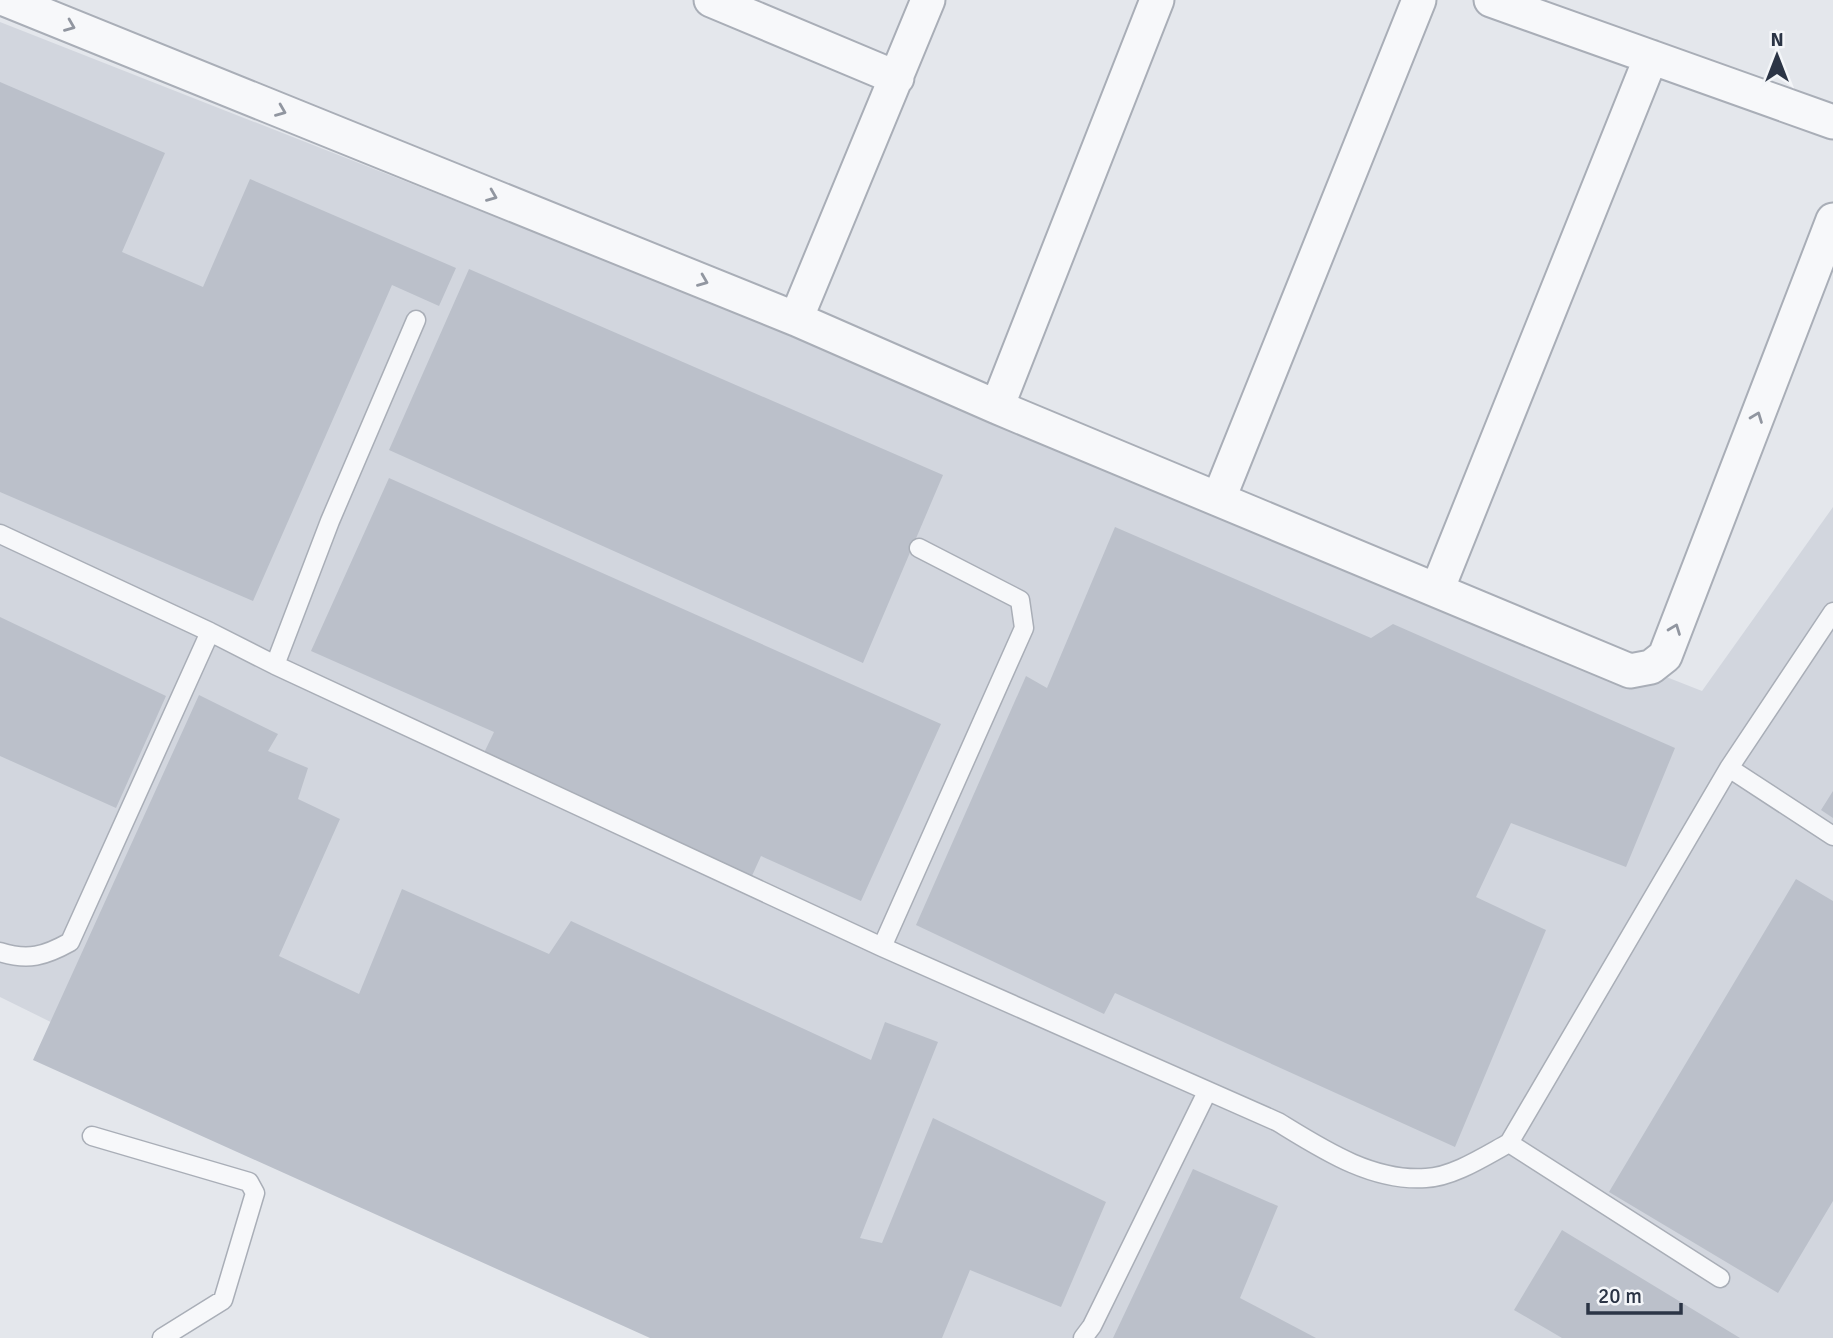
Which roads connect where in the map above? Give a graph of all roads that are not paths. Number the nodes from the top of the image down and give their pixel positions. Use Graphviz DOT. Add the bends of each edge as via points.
graph roads {
  1 [pos="7,0"];
  2 [pos="711,0"];
  3 [pos="928,0"];
  4 [pos="1157,0"];
  5 [pos="1419,0"];
  6 [pos="1491,0"];
  7 [pos="1651,57"];
  8 [pos="897,78"];
  9 [pos="1833,122"];
  10 [pos="1833,220"];
  11 [pos="796,318"];
  12 [pos="416,320"];
  13 [pos="997,407"];
  14 [pos="1219,498"];
  15 [pos="0,534"];
  16 [pos="919,548"];
  17 [pos="1437,590"];
  18 [pos="1833,612"];
  19 [pos="210,632"];
  20 [pos="275,665"];
  21 [pos="1730,768"];
  22 [pos="1833,836"];
  23 [pos="882,947"];
  24 [pos="0,952"];
  25 [pos="1207,1092"];
  26 [pos="92,1136"];
  27 [pos="1509,1143"];
  28 [pos="1720,1278"];
  29 [pos="162,1338"];
  30 [pos="1083,1338"];
  1 -- 11 [label="street, one-way"];
  2 -- 8 [label="street"];
  3 -- 8 [label="street"];
  4 -- 13 [label="street"];
  5 -- 14 [label="street"];
  6 -- 7 [label="street"];
  7 -- 9 [label="street"];
  7 -- 17 [label="street"];
  8 -- 11 [label="street"];
  17 -- 10 [label="street, one-way" via="1630,671 1651,667 1665,656"];
  11 -- 13 [label="street"];
  12 -- 20 [label="lane"];
  13 -- 14 [label="street"];
  14 -- 17 [label="street"];
  15 -- 19 [label="lane"];
  16 -- 23 [label="lane" via="1020,600 1024,628"];
  18 -- 21 [label="lane"];
  19 -- 20 [label="lane"];
  19 -- 24 [label="lane" via="70,942 48,954 27,957"];
  20 -- 23 [label="lane"];
  21 -- 22 [label="lane"];
  21 -- 27 [label="lane"];
  23 -- 25 [label="lane"];
  25 -- 27 [label="lane" via="1278,1122 1332,1155 1387,1175 1427,1178 1466,1166"];
  25 -- 30 [label="lane"];
  26 -- 29 [label="lane" via="249,1182 255,1193 223,1300"];
  27 -- 28 [label="lane"];
}
